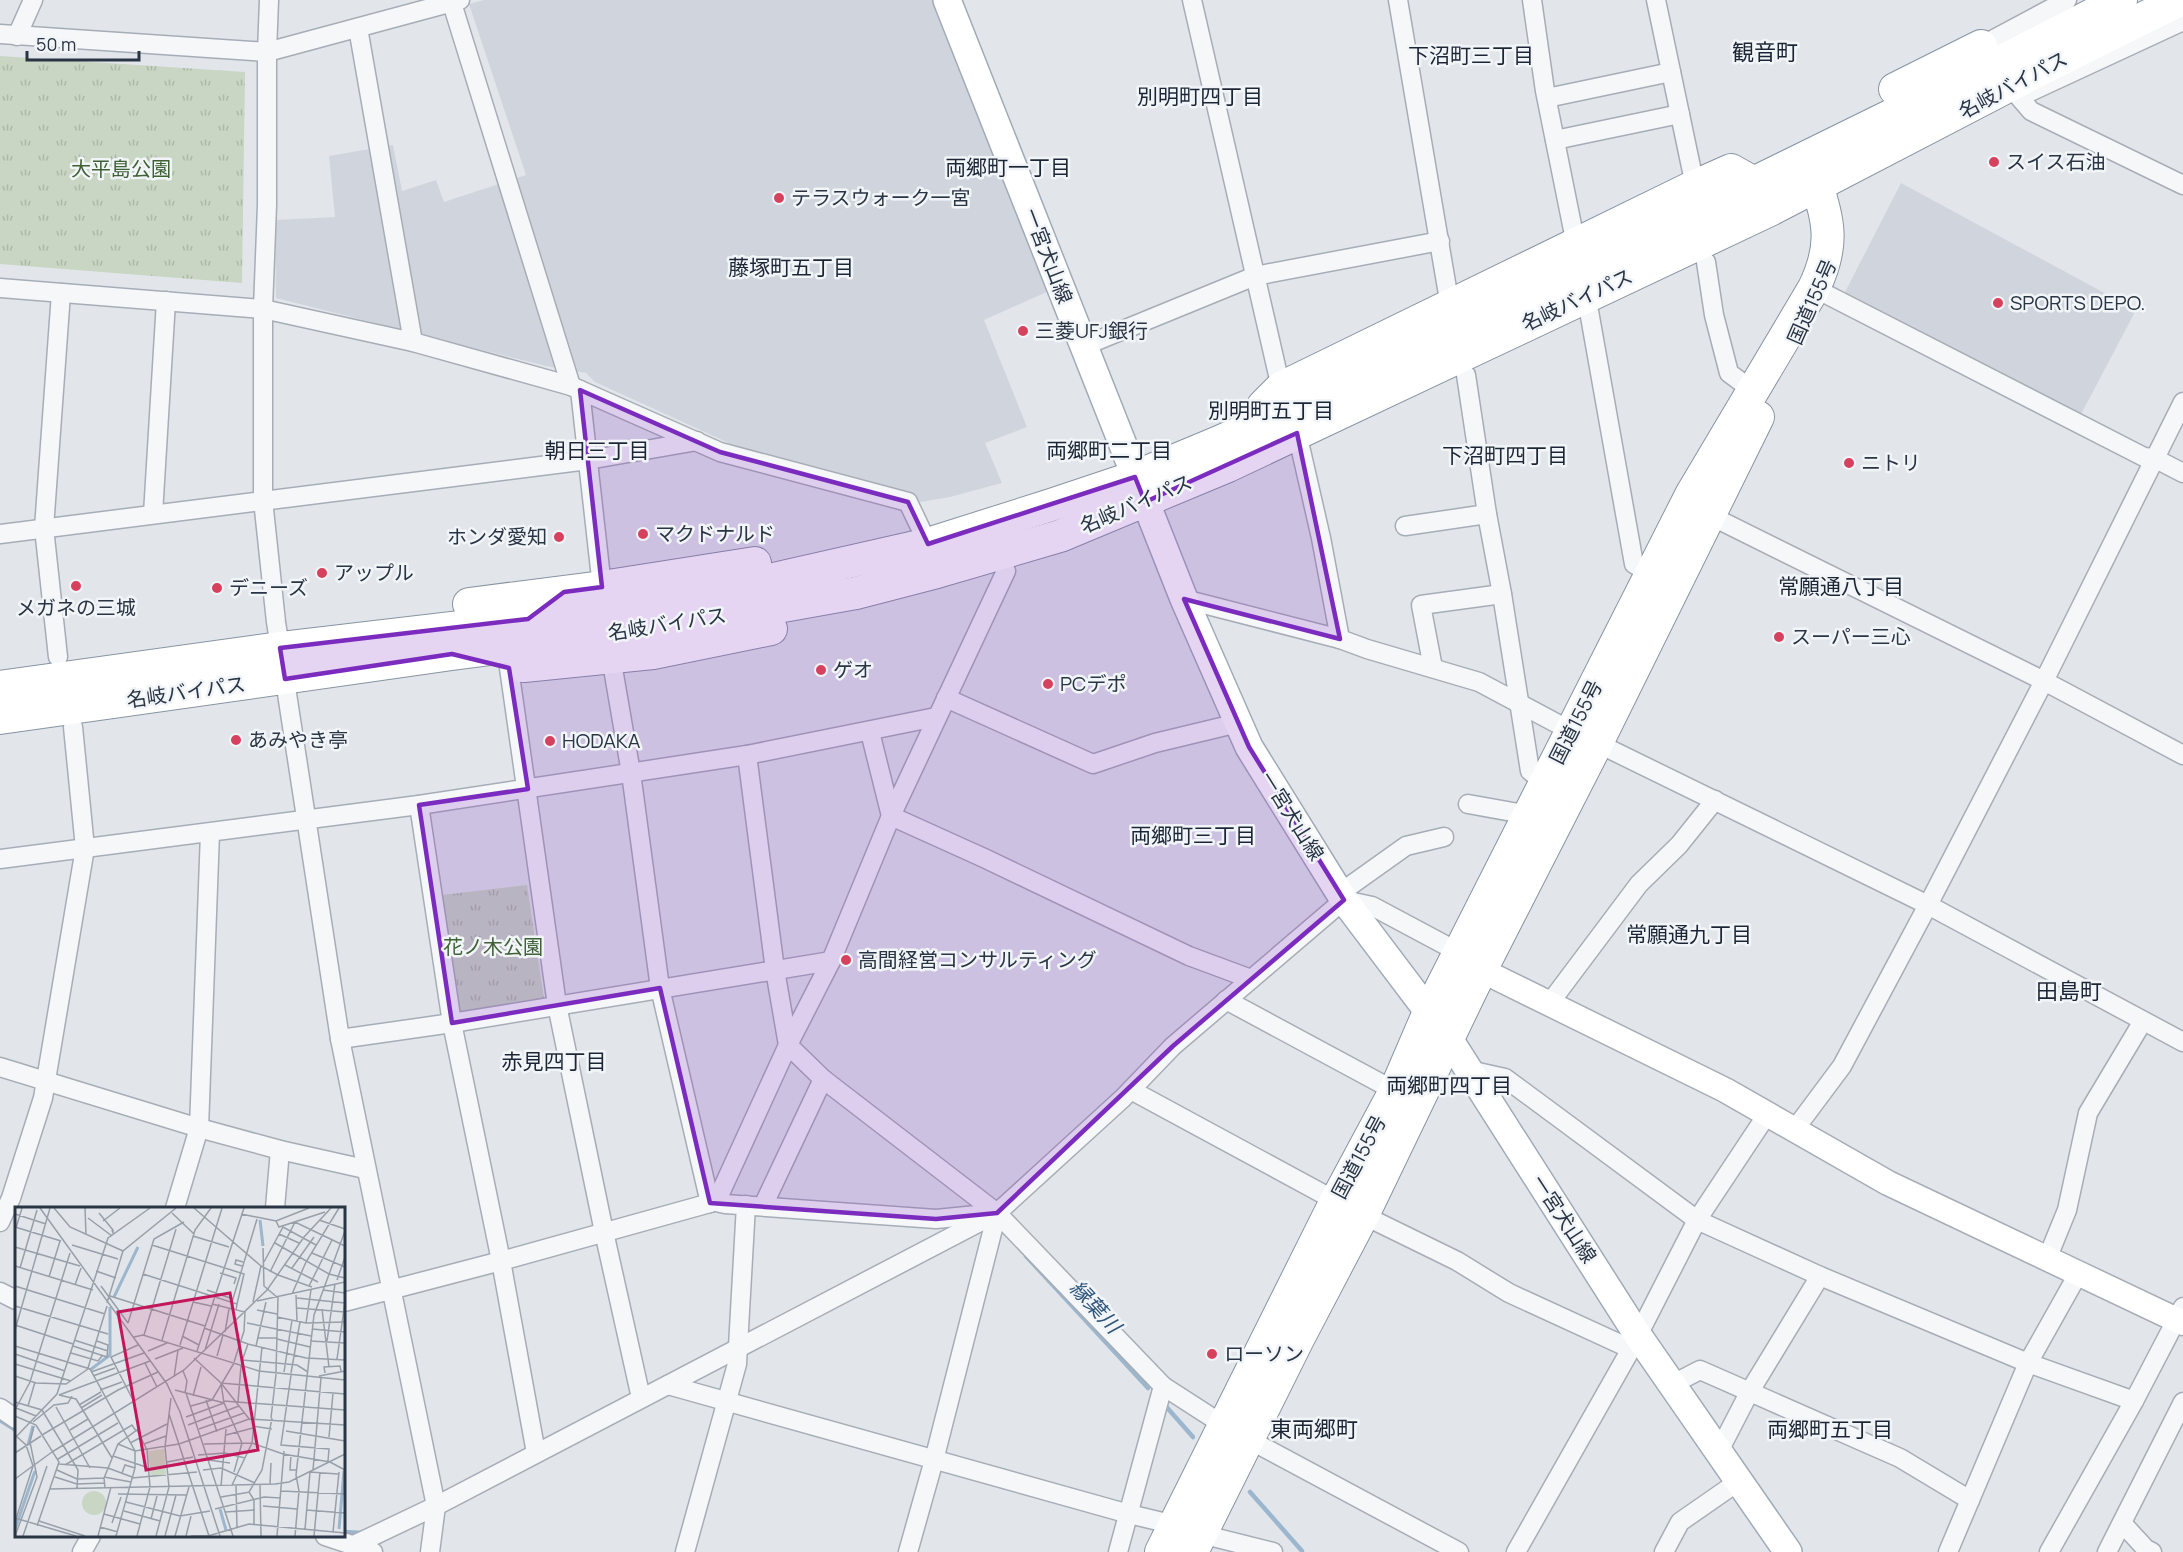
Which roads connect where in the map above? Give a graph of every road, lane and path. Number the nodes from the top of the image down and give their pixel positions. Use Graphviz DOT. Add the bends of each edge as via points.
graph roads {
  1 [pos="33,0"];
  2 [pos="269,0"];
  3 [pos="947,0"];
  4 [pos="1192,0"];
  5 [pos="1398,0"];
  6 [pos="1532,0"];
  7 [pos="1656,0"];
  8 [pos="2067,0"];
  9 [pos="2121,0"];
  10 [pos="2181,0"];
  11 [pos="455,1"];
  12 [pos="2183,21"];
  13 [pos="358,28"];
  14 [pos="8,35"];
  15 [pos="267,52"];
  16 [pos="1995,52"];
  17 [pos="1671,72"];
  18 [pos="2005,97"];
  19 [pos="1547,98"];
  20 [pos="1680,114"];
  21 [pos="1555,140"];
  22 [pos="1808,156"];
  23 [pos="1754,183"];
  24 [pos="1822,184"];
  25 [pos="2183,185"];
  26 [pos="1695,186"];
  27 [pos="1770,210"];
  28 [pos="1440,241"];
  29 [pos="1576,245"];
  30 [pos="1706,262"];
  31 [pos="1255,276"];
  32 [pos="0,288"];
  33 [pos="1820,291"];
  34 [pos="61,293"];
  35 [pos="166,301"];
  36 [pos="1450,306"];
  37 [pos="263,309"];
  38 [pos="1589,311"];
  39 [pos="412,342"];
  40 [pos="1084,346"];
  41 [pos="1466,375"];
  42 [pos="576,388"];
  43 [pos="1281,388"];
  44 [pos="1752,390"];
  45 [pos="2183,402"];
  46 [pos="1258,424"];
  47 [pos="1306,429"];
  48 [pos="698,441"];
  49 [pos="2154,458"];
  50 [pos="588,460"];
  51 [pos="2183,473"];
  52 [pos="1140,489"];
  53 [pos="263,500"];
  54 [pos="153,514"];
  55 [pos="1486,514"];
  56 [pos="1709,515"];
  57 [pos="1405,526"];
  58 [pos="44,528"];
  59 [pos="0,534"];
  60 [pos="1060,536"];
  61 [pos="928,544"];
  62 [pos="849,562"];
  63 [pos="1006,571"];
  64 [pos="1651,574"];
  65 [pos="602,587"];
  66 [pos="564,592"];
  67 [pos="1502,594"];
  68 [pos="1184,599"];
  69 [pos="528,619"];
  70 [pos="682,624"];
  71 [pos="1340,639"];
  72 [pos="331,642"];
  73 [pos="280,648"];
  74 [pos="653,653"];
  75 [pos="452,654"];
  76 [pos="611,657"];
  77 [pos="46,659"];
  78 [pos="0,665"];
  79 [pos="509,668"];
  80 [pos="1433,668"];
  81 [pos="110,672"];
  82 [pos="285,679"];
  83 [pos="2044,681"];
  84 [pos="0,685"];
  85 [pos="233,685"];
  86 [pos="946,698"];
  87 [pos="1517,701"];
  88 [pos="936,717"];
  89 [pos="0,718"];
  90 [pos="1238,723"];
  91 [pos="73,727"];
  92 [pos="870,732"];
  93 [pos="1584,737"];
  94 [pos="0,738"];
  95 [pos="747,754"];
  96 [pos="2183,755"];
  97 [pos="631,773"];
  98 [pos="1545,783"];
  99 [pos="528,789"];
  100 [pos="1715,801"];
  101 [pos="1468,804"];
  102 [pos="419,806"];
  103 [pos="1529,815"];
  104 [pos="891,816"];
  105 [pos="307,820"];
  106 [pos="210,833"];
  107 [pos="1444,837"];
  108 [pos="85,848"];
  109 [pos="0,860"];
  110 [pos="1342,897"];
  111 [pos="1928,905"];
  112 [pos="831,961"];
  113 [pos="1470,962"];
  114 [pos="776,970"];
  115 [pos="1251,979"];
  116 [pos="660,988"];
  117 [pos="1226,1000"];
  118 [pos="1549,1004"];
  119 [pos="557,1005"];
  120 [pos="1429,1012"];
  121 [pos="2144,1021"];
  122 [pos="452,1023"];
  123 [pos="340,1039"];
  124 [pos="1449,1040"];
  125 [pos="2183,1042"];
  126 [pos="788,1045"];
  127 [pos="0,1067"];
  128 [pos="1469,1070"];
  129 [pos="823,1079"];
  130 [pos="46,1081"];
  131 [pos="1131,1090"];
  132 [pos="1395,1091"];
  133 [pos="1768,1113"];
  134 [pos="199,1128"];
  135 [pos="1796,1129"];
  136 [pos="280,1150"];
  137 [pos="365,1169"];
  138 [pos="711,1202"];
  139 [pos="755,1206"];
  140 [pos="175,1207"];
  141 [pos="275,1207"];
  142 [pos="1349,1208"];
  143 [pos="997,1213"];
  144 [pos="1696,1220"];
  145 [pos="0,1222"];
  146 [pos="604,1232"];
  147 [pos="2047,1258"];
  148 [pos="501,1261"];
  149 [pos="2078,1274"];
  150 [pos="1820,1276"];
  151 [pos="392,1288"];
  152 [pos="0,1292"];
  153 [pos="15,1300"];
  154 [pos="345,1302"];
  155 [pos="2181,1317"];
  156 [pos="1634,1341"];
  157 [pos="738,1348"];
  158 [pos="2028,1363"];
  159 [pos="1673,1384"];
  160 [pos="668,1385"];
  161 [pos="1163,1386"];
  162 [pos="1750,1391"];
  163 [pos="641,1398"];
  164 [pos="727,1401"];
  165 [pos="2134,1401"];
  166 [pos="2183,1402"];
  167 [pos="0,1408"];
  168 [pos="15,1418"];
  169 [pos="1236,1432"];
  170 [pos="1719,1451"];
  171 [pos="536,1453"];
  172 [pos="934,1460"];
  173 [pos="1739,1481"];
  174 [pos="1970,1500"];
  175 [pos="436,1506"];
  176 [pos="1129,1514"];
  177 [pos="2122,1523"];
  178 [pos="90,1537"];
  179 [pos="1183,1541"];
  180 [pos="340,1543"];
  181 [pos="1253,1550"];
  182 [pos="82,1552"];
  183 [pos="373,1552"];
  184 [pos="430,1552"];
  185 [pos="686,1552"];
  186 [pos="908,1552"];
  187 [pos="1118,1552"];
  188 [pos="1273,1552"];
  189 [pos="1459,1552"];
  190 [pos="1516,1552"];
  191 [pos="1664,1552"];
  192 [pos="1788,1552"];
  193 [pos="1948,1552"];
  194 [pos="2051,1552"];
  195 [pos="2107,1552"];
  196 [pos="2152,1552"];
  1 -- 14 [label="street"];
  2 -- 15 [label="street"];
  3 -- 40 [label="main road, 一宮犬山線"];
  4 -- 31 [label="street"];
  5 -- 28 [label="street"];
  6 -- 19 [label="street"];
  7 -- 17 [label="street"];
  8 -- 16 [label="street"];
  9 -- 16 [label="highway, 名岐バイパス"];
  10 -- 18 [label="highway, 名岐バイパス" via="2039,70"];
  11 -- 13 [label="street"];
  11 -- 42 [label="street"];
  12 -- 18 [label="street"];
  13 -- 15 [label="street"];
  13 -- 39 [label="street"];
  14 -- 15 [label="street"];
  15 -- 37 [label="street"];
  16 -- 22 [label="highway, 名岐バイパス"];
  17 -- 19 [label="street"];
  17 -- 20 [label="street"];
  18 -- 24 [label="highway, 名岐バイパス"];
  18 -- 25 [label="street"];
  19 -- 21 [label="street"];
  20 -- 21 [label="street"];
  20 -- 26 [label="street"];
  21 -- 29 [label="street"];
  22 -- 23 [label="highway, 名岐バイパス"];
  22 -- 24 [label="highway, 国道155号"];
  23 -- 26 [label="highway" via="1731,170"];
  23 -- 46 [label="highway, 名岐バイパス"];
  24 -- 27 [label="highway, 名岐バイパス"];
  24 -- 33 [label="highway, 国道155号" via="1834,207 1836,230 1835,251"];
  24 -- 44 [label="highway, 国道155号" via="1829,234 1823,270"];
  26 -- 29 [label="highway"];
  27 -- 30 [label="highway" via="1761,234"];
  27 -- 47 [label="highway, 名岐バイパス"];
  28 -- 31 [label="street"];
  28 -- 36 [label="street"];
  29 -- 36 [label="highway"];
  30 -- 38 [label="highway"];
  30 -- 44 [label="street" via="1729,373"];
  31 -- 40 [label="street"];
  31 -- 43 [label="street"];
  32 -- 34 [label="street"];
  33 -- 49 [label="street" via="2144,457"];
  33 -- 56 [label="highway, 国道155号"];
  34 -- 35 [label="street"];
  34 -- 58 [label="street"];
  35 -- 37 [label="street"];
  35 -- 54 [label="street"];
  36 -- 43 [label="highway"];
  37 -- 39 [label="street"];
  37 -- 53 [label="street"];
  38 -- 41 [label="highway"];
  38 -- 64 [label="street" via="1634,564"];
  39 -- 42 [label="street"];
  40 -- 52 [label="main road, 一宮犬山線"];
  41 -- 47 [label="highway" via="1345,432"];
  41 -- 55 [label="street"];
  42 -- 48 [label="street"];
  42 -- 50 [label="street"];
  43 -- 46 [label="highway" via="1263,406"];
  44 -- 64 [label="highway, 国道155号"];
  45 -- 49 [label="street"];
  46 -- 52 [label="highway, 名岐バイパス" via="1219,442"];
  47 -- 52 [label="highway, 名岐バイパス"];
  47 -- 71 [label="street"];
  48 -- 50 [label="street"];
  48 -- 61 [label="street" via="720,452 908,502"];
  49 -- 51 [label="street"];
  49 -- 83 [label="street"];
  50 -- 53 [label="street"];
  50 -- 65 [label="street"];
  52 -- 60 [label="highway, 名岐バイパス"];
  52 -- 61 [label="highway, 名岐バイパス"];
  52 -- 68 [label="main road, 一宮犬山線"];
  53 -- 54 [label="street"];
  53 -- 73 [label="street"];
  54 -- 58 [label="street"];
  55 -- 57 [label="street"];
  55 -- 67 [label="street"];
  56 -- 83 [label="street"];
  56 -- 93 [label="highway, 国道155号"];
  58 -- 59 [label="street"];
  58 -- 77 [label="street"];
  60 -- 63 [label="highway" via="1029,561"];
  60 -- 70 [label="highway, 名岐バイパス" via="856,593"];
  61 -- 62 [label="highway, 名岐バイパス"];
  62 -- 65 [label="highway" via="798,558"];
  62 -- 69 [label="highway, 名岐バイパス" via="694,597"];
  63 -- 74 [label="highway" via="855,612"];
  63 -- 86 [label="street"];
  64 -- 93 [label="highway, 国道155号"];
  65 -- 66 [label="highway"];
  66 -- 69 [label="highway"];
  66 -- 72 [label="highway" via="363,617 342,627"];
  67 -- 80 [label="street" via="1421,605"];
  67 -- 87 [label="street"];
  68 -- 71 [label="street"];
  68 -- 90 [label="main road, 一宮犬山線"];
  69 -- 72 [label="highway, 名岐バイパス"];
  70 -- 74 [label="highway"];
  70 -- 75 [label="highway, 名岐バイパス"];
  71 -- 80 [label="street"];
  72 -- 73 [label="highway, 名岐バイパス"];
  73 -- 81 [label="highway, 名岐バイパス"];
  73 -- 82 [label="street"];
  74 -- 76 [label="highway"];
  75 -- 79 [label="highway"];
  75 -- 82 [label="highway, 名岐バイパス"];
  76 -- 79 [label="highway"];
  76 -- 97 [label="street"];
  77 -- 78 [label="highway"];
  77 -- 81 [label="highway" via="77,659"];
  77 -- 84 [label="highway"];
  79 -- 99 [label="street"];
  80 -- 87 [label="street" via="1479,682"];
  81 -- 84 [label="highway, 名岐バイパス"];
  82 -- 85 [label="highway, 名岐バイパス"];
  82 -- 105 [label="street"];
  83 -- 96 [label="street"];
  83 -- 111 [label="street"];
  85 -- 89 [label="highway, 名岐バイパス"];
  85 -- 91 [label="highway" via="202,707"];
  86 -- 88 [label="street"];
  86 -- 90 [label="street" via="1093,764 1155,743"];
  87 -- 93 [label="street"];
  87 -- 98 [label="street" via="1530,771"];
  88 -- 92 [label="street"];
  88 -- 104 [label="street"];
  90 -- 110 [label="main road, 一宮犬山線"];
  91 -- 94 [label="highway"];
  91 -- 108 [label="street"];
  92 -- 95 [label="street"];
  92 -- 104 [label="street"];
  93 -- 98 [label="highway, 国道155号"];
  93 -- 100 [label="street"];
  93 -- 113 [label="highway, 国道155号"];
  95 -- 97 [label="street"];
  95 -- 114 [label="street"];
  97 -- 99 [label="street"];
  97 -- 116 [label="street"];
  98 -- 103 [label="highway, 国道155号"];
  99 -- 102 [label="street"];
  99 -- 119 [label="street"];
  100 -- 111 [label="street"];
  100 -- 118 [label="street" via="1679,845 1639,884"];
  101 -- 103 [label="street"];
  102 -- 105 [label="street"];
  102 -- 122 [label="street"];
  103 -- 113 [label="highway, 国道155号"];
  104 -- 112 [label="street"];
  104 -- 115 [label="street" via="1189,956"];
  105 -- 106 [label="street"];
  105 -- 123 [label="street"];
  106 -- 108 [label="street"];
  106 -- 134 [label="street"];
  107 -- 110 [label="street" via="1406,846"];
  108 -- 109 [label="street"];
  108 -- 130 [label="street"];
  110 -- 113 [label="street" via="1372,906"];
  110 -- 115 [label="street"];
  110 -- 120 [label="main road, 一宮犬山線"];
  111 -- 121 [label="street"];
  111 -- 135 [label="street" via="1842,1066"];
  112 -- 114 [label="street"];
  112 -- 126 [label="street"];
  113 -- 118 [label="street"];
  113 -- 120 [label="highway, 国道155号"];
  113 -- 124 [label="highway, 国道155号"];
  114 -- 116 [label="street"];
  114 -- 126 [label="street"];
  115 -- 117 [label="street"];
  116 -- 119 [label="street"];
  116 -- 138 [label="street"];
  117 -- 131 [label="street" via="1173,1046"];
  117 -- 132 [label="street"];
  118 -- 133 [label="street"];
  119 -- 122 [label="street"];
  119 -- 146 [label="street"];
  120 -- 124 [label="main road, 一宮犬山線"];
  120 -- 132 [label="highway, 国道155号"];
  121 -- 125 [label="street"];
  121 -- 147 [label="street" via="2088,1113 2067,1210"];
  122 -- 123 [label="street"];
  122 -- 148 [label="street"];
  123 -- 137 [label="street"];
  124 -- 128 [label="main road, 一宮犬山線"];
  124 -- 142 [label="highway, 国道155号"];
  126 -- 129 [label="street"];
  126 -- 138 [label="street" via="718,1198"];
  127 -- 130 [label="street"];
  128 -- 144 [label="street" via="1505,1078"];
  128 -- 156 [label="main road, 一宮犬山線"];
  129 -- 139 [label="street"];
  129 -- 143 [label="street"];
  130 -- 134 [label="street"];
  130 -- 145 [label="street" via="11,1198"];
  131 -- 142 [label="street"];
  131 -- 143 [label="street"];
  132 -- 142 [label="highway, 国道155号"];
  133 -- 135 [label="street"];
  133 -- 144 [label="street"];
  134 -- 136 [label="street"];
  134 -- 140 [label="street"];
  135 -- 147 [label="street" via="1888,1183"];
  136 -- 137 [label="street"];
  136 -- 141 [label="street"];
  137 -- 151 [label="street"];
  138 -- 139 [label="street"];
  138 -- 146 [label="street"];
  139 -- 143 [label="street" via="936,1219"];
  139 -- 157 [label="street"];
  142 -- 156 [label="street" via="1457,1261 1509,1293"];
  142 -- 169 [label="highway, 国道155号"];
  143 -- 157 [label="street"];
  143 -- 161 [label="street"];
  143 -- 172 [label="street"];
  144 -- 150 [label="street"];
  144 -- 156 [label="street"];
  146 -- 148 [label="street"];
  146 -- 163 [label="street"];
  147 -- 149 [label="street"];
  148 -- 151 [label="street"];
  148 -- 171 [label="street"];
  149 -- 155 [label="street"];
  149 -- 158 [label="street"];
  150 -- 158 [label="street"];
  150 -- 162 [label="street"];
  151 -- 154 [label="street"];
  151 -- 175 [label="street"];
  152 -- 153 [label="street"];
  155 -- 165 [label="street"];
  156 -- 159 [label="main road, 一宮犬山線"];
  156 -- 190 [label="street"];
  157 -- 160 [label="street"];
  157 -- 164 [label="street"];
  158 -- 165 [label="street"];
  158 -- 174 [label="street"];
  159 -- 162 [label="street" via="1700,1370"];
  159 -- 170 [label="main road, 一宮犬山線"];
  160 -- 163 [label="street"];
  160 -- 164 [label="street"];
  161 -- 169 [label="street"];
  161 -- 176 [label="street"];
  162 -- 170 [label="street"];
  162 -- 174 [label="street" via="1900,1458"];
  163 -- 171 [label="street"];
  164 -- 172 [label="street"];
  164 -- 185 [label="street"];
  165 -- 194 [label="street"];
  166 -- 177 [label="street"];
  167 -- 168 [label="street"];
  169 -- 179 [label="highway, 国道155号"];
  169 -- 189 [label="street"];
  170 -- 173 [label="main road, 一宮犬山線"];
  171 -- 175 [label="street"];
  172 -- 176 [label="street"];
  172 -- 186 [label="street"];
  173 -- 191 [label="street" via="1680,1522"];
  173 -- 192 [label="main road, 一宮犬山線"];
  174 -- 193 [label="street"];
  175 -- 180 [label="street"];
  175 -- 184 [label="street"];
  176 -- 179 [label="street"];
  176 -- 187 [label="street"];
  177 -- 195 [label="street"];
  177 -- 196 [label="street"];
  178 -- 182 [label="street"];
  179 -- 181 [label="street"];
  180 -- 183 [label="street"];
  181 -- 188 [label="street"];
}
